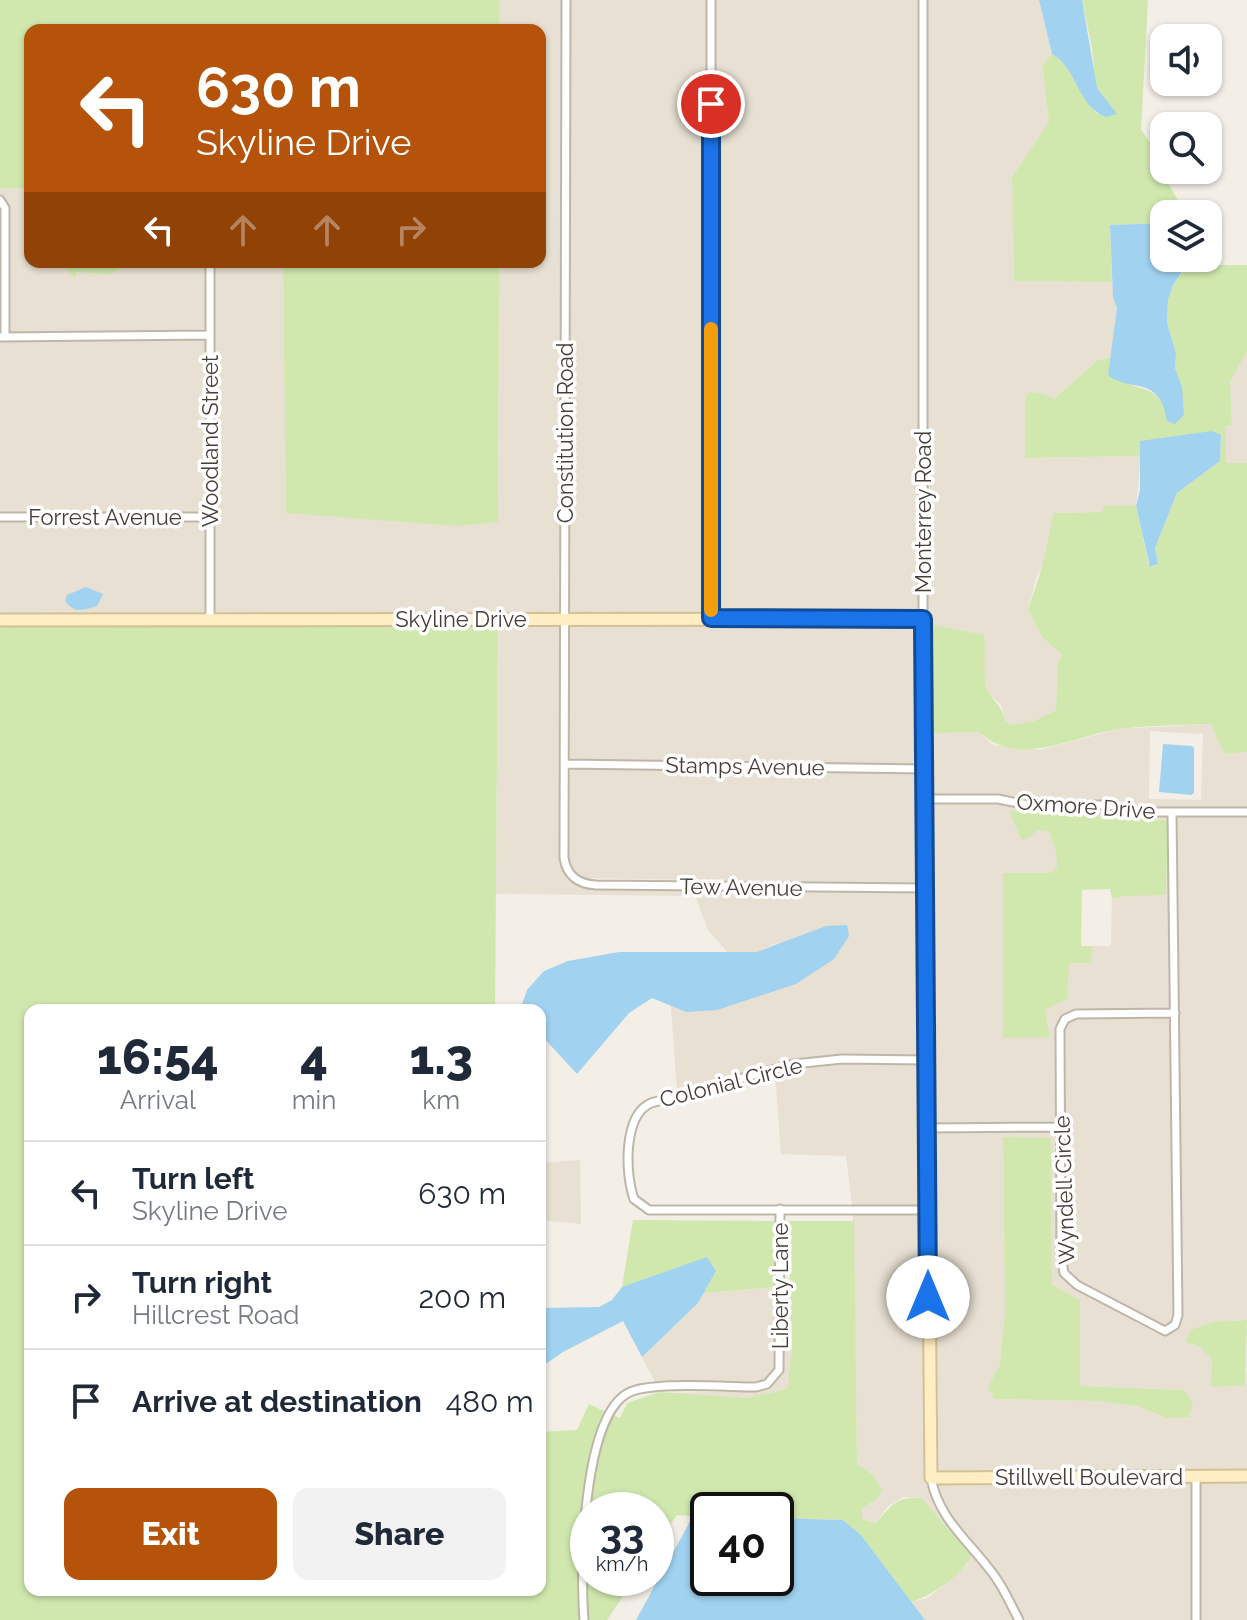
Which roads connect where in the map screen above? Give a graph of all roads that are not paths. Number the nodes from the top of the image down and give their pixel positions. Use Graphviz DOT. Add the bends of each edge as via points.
graph roads {
  1 [pos="566,0"];
  2 [pos="711,0"];
  3 [pos="923,0"];
  4 [pos="0,200"];
  5 [pos="210,268"];
  6 [pos="210,335"];
  7 [pos="2,337"];
  8 [pos="0,517"];
  9 [pos="210,517"];
  10 [pos="565,618"];
  11 [pos="711,618"];
  12 [pos="923,619"];
  13 [pos="0,620"];
  14 [pos="210,620"];
  15 [pos="565,764"];
  16 [pos="924,769"];
  17 [pos="924,799"];
  18 [pos="1172,812"];
  19 [pos="1247,812"];
  20 [pos="565,866"];
  21 [pos="925,888"];
  22 [pos="1175,1013"];
  23 [pos="926,1060"];
  24 [pos="1061,1127"];
  25 [pos="927,1128"];
  26 [pos="780,1209"];
  27 [pos="927,1210"];
  28 [pos="1247,1476"];
  29 [pos="1196,1477"];
  30 [pos="931,1478"];
  31 [pos="584,1620"];
  32 [pos="1019,1620"];
  33 [pos="1196,1620"];
  1 -- 10 [label="street, Constitution Road"];
  2 -- 11 [label="street"];
  3 -- 12 [label="street, Monterrey Road"];
  4 -- 7 [label="street" via="5,208"];
  5 -- 6 [label="street, Woodland Street"];
  6 -- 7 [label="street"];
  6 -- 9 [label="street, Woodland Street"];
  8 -- 9 [label="street, Forrest Avenue"];
  9 -- 14 [label="street, Woodland Street"];
  10 -- 11 [label="street, Skyline Drive"];
  10 -- 14 [label="street, Skyline Drive"];
  10 -- 15 [label="street, Constitution Road"];
  11 -- 12 [label="street, Skyline Drive"];
  12 -- 16 [label="street, Monterrey Road"];
  13 -- 14 [label="street, Skyline Drive"];
  15 -- 16 [label="street, Stamps Avenue"];
  15 -- 20 [label="street, Constitution Road"];
  16 -- 17 [label="street, Monterrey Road"];
  17 -- 18 [label="street, Oxmore Drive"];
  17 -- 21 [label="street, Monterrey Road"];
  18 -- 19 [label="street, Oxmore Drive"];
  18 -- 22 [label="street, Wyndell Circle"];
  20 -- 21 [label="street, Tew Avenue" via="576,879 596,885"];
  21 -- 23 [label="street, Monterrey Road"];
  22 -- 24 [label="street, Wyndell Circle" via="1076,1014 1065,1019 1060,1029"];
  22 -- 24 [label="street, Wyndell Circle" via="1178,1315 1170,1329 1150,1325 1064,1273"];
  23 -- 25 [label="street, Monterrey Road"];
  23 -- 26 [label="street, Colonial Circle" via="794,1064 651,1103 635,1115 630,1179 641,1207"];
  24 -- 25 [label="street"];
  25 -- 27 [label="street, Monterrey Road"];
  26 -- 27 [label="street, Colonial Circle"];
  26 -- 31 [label="street, Liberty Lane" via="781,1356 775,1377 756,1387 638,1389 621,1398 600,1436 588,1489"];
  27 -- 30 [label="street, Monterrey Road"];
  28 -- 29 [label="street, Stillwell Boulevard"];
  29 -- 30 [label="street, Stillwell Boulevard"];
  29 -- 33 [label="street"];
  30 -- 32 [label="street, Monterrey Road" via="942,1511 994,1574"];
}
